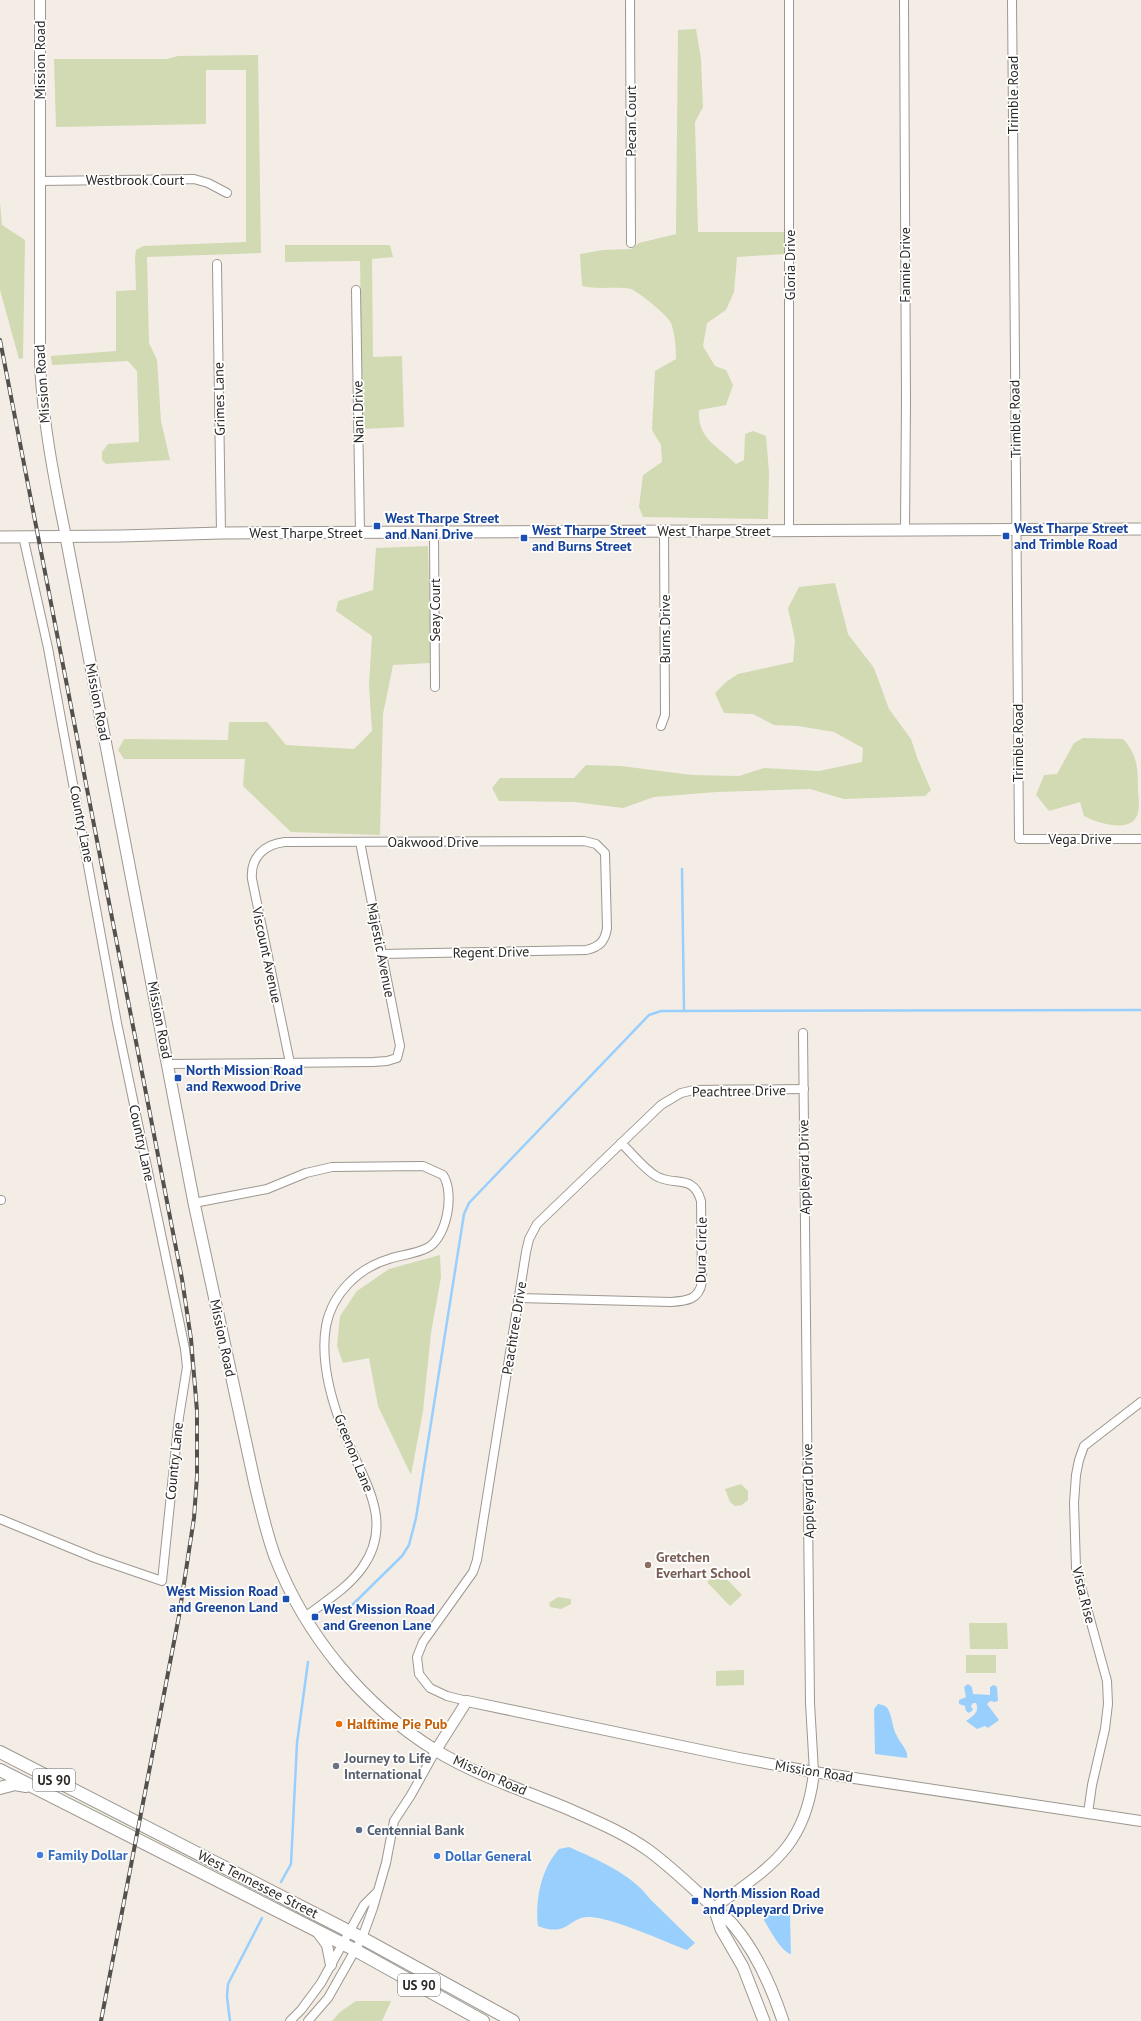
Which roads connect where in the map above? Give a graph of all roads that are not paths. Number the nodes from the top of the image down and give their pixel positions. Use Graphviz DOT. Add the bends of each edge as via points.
graph roads {
  1 [pos="40,0"];
  2 [pos="630,0"];
  3 [pos="789,0"];
  4 [pos="904,0"];
  5 [pos="1012,0"];
  6 [pos="40,181"];
  7 [pos="227,193"];
  8 [pos="631,242"];
  9 [pos="217,264"];
  10 [pos="356,290"];
  11 [pos="1141,529"];
  12 [pos="905,530"];
  13 [pos="1016,530"];
  14 [pos="664,531"];
  15 [pos="789,531"];
  16 [pos="0,533"];
  17 [pos="221,533"];
  18 [pos="360,533"];
  19 [pos="434,533"];
  20 [pos="23,536"];
  21 [pos="0,537"];
  22 [pos="66,537"];
  23 [pos="435,687"];
  24 [pos="661,726"];
  25 [pos="1019,839"];
  26 [pos="1141,839"];
  27 [pos="360,842"];
  28 [pos="264,850"];
  29 [pos="600,945"];
  30 [pos="382,954"];
  31 [pos="803,1033"];
  32 [pos="290,1063"];
  33 [pos="168,1064"];
  34 [pos="804,1089"];
  35 [pos="621,1143"];
  36 [pos="194,1203"];
  37 [pos="519,1298"];
  38 [pos="1141,1402"];
  39 [pos="0,1519"];
  40 [pos="304,1617"];
  41 [pos="467,1701"];
  42 [pos="436,1750"];
  43 [pos="0,1752"];
  44 [pos="0,1770"];
  45 [pos="814,1772"];
  46 [pos="33,1787"];
  47 [pos="0,1788"];
  48 [pos="1088,1813"];
  49 [pos="1141,1821"];
  50 [pos="244,1877"];
  51 [pos="222,1882"];
  52 [pos="261,1886"];
  53 [pos="239,1890"];
  54 [pos="376,1892"];
  55 [pos="714,1908"];
  56 [pos="316,1930"];
  57 [pos="349,1931"];
  58 [pos="362,1938"];
  59 [pos="343,1943"];
  60 [pos="355,1950"];
  61 [pos="331,1965"];
  62 [pos="290,2021"];
  63 [pos="308,2021"];
  64 [pos="483,2021"];
  65 [pos="513,2021"];
  66 [pos="764,2021"];
  67 [pos="783,2021"];
  1 -- 6 [label="street, Mission Road"];
  2 -- 8 [label="street, Pecan Court"];
  3 -- 15 [label="street, Gloria Drive"];
  4 -- 12 [label="street, Fannie Drive"];
  5 -- 13 [label="street, Trimble Road"];
  6 -- 7 [label="street, Westbrook Court" via="194,179"];
  6 -- 22 [label="street, Mission Road" via="39,332 42,406"];
  9 -- 17 [label="street, Grimes Lane"];
  10 -- 18 [label="street, Nani Drive"];
  11 -- 13 [label="main road, West Tharpe Street"];
  12 -- 13 [label="main road, West Tharpe Street"];
  12 -- 15 [label="main road, West Tharpe Street"];
  13 -- 25 [label="street, Trimble Road"];
  14 -- 15 [label="main road, West Tharpe Street"];
  14 -- 19 [label="main road, West Tharpe Street"];
  14 -- 24 [label="street, Burns Drive" via="665,715"];
  16 -- 20 [label="main road"];
  17 -- 18 [label="main road, West Tharpe Street"];
  17 -- 22 [label="main road, West Tharpe Street"];
  18 -- 19 [label="main road, West Tharpe Street"];
  19 -- 23 [label="street, Seay Court"];
  20 -- 21 [label="main road"];
  20 -- 22 [label="main road, West Tharpe Street"];
  20 -- 39 [label="street, Country Lane" via="46,641 84,834 117,1023 187,1367 179,1417 162,1581 95,1558"];
  22 -- 33 [label="main road, Mission Road"];
  25 -- 26 [label="street, Vega Drive"];
  27 -- 28 [label="street, Oakwood Drive" via="286,842 271,845"];
  27 -- 29 [label="street, Oakwood Drive" via="596,844 602,848 606,858 607,928 606,936"];
  27 -- 30 [label="street, Majestic Avenue"];
  28 -- 32 [label="street, Viscount Avenue" via="253,864 252,879"];
  29 -- 30 [label="street, Regent Drive" via="586,950"];
  30 -- 32 [label="street, Majestic Avenue" via="400,1046 397,1058 373,1062"];
  31 -- 34 [label="street, Appleyard Drive"];
  32 -- 33 [label="street"];
  33 -- 36 [label="main road, Mission Road"];
  34 -- 35 [label="street, Peachtree Drive" via="694,1090 681,1093 661,1105"];
  34 -- 45 [label="street, Appleyard Drive" via="810,1703"];
  35 -- 37 [label="street, Peachtree Drive" via="532,1231"];
  35 -- 37 [label="street, Dura Circle" via="656,1176 688,1183 696,1189 701,1202 702,1282 699,1292 691,1300 671,1302"];
  36 -- 40 [label="main road, Mission Road" via="265,1525 282,1573"];
  36 -- 40 [label="street, Greenon Lane" via="267,1189 306,1173 332,1167 423,1166 443,1175 449,1188 444,1226 436,1242 423,1250 374,1264 361,1272 347,1286 330,1312 325,1338 327,1374 345,1435 374,1502 376,1529 369,1556 362,1568 340,1590"];
  37 -- 41 [label="street, Peachtree Drive" via="477,1560 473,1572 423,1642 417,1657 419,1674 430,1688"];
  38 -- 48 [label="street, Vista Rise" via="1084,1446 1076,1474 1076,1568 1107,1681 1108,1704"];
  40 -- 42 [label="main road, Mission Road" via="334,1660 360,1688 406,1730"];
  41 -- 42 [label="street"];
  41 -- 45 [label="street, Mission Road"];
  42 -- 54 [label="street" via="394,1821 386,1862"];
  42 -- 55 [label="main road, Mission Road" via="466,1766 621,1834 648,1850"];
  43 -- 50 [label="main road, West Tennessee Street / US 90"];
  44 -- 46 [label="main road, West Tennessee Street / US 90"];
  45 -- 48 [label="street, Mission Road"];
  45 -- 55 [label="street, Appleyard Drive" via="806,1814 790,1844 768,1868"];
  46 -- 47 [label="main road" via="15,1784"];
  46 -- 51 [label="main road, West Tennessee Street / US 90"];
  48 -- 49 [label="street, Mission Road"];
  50 -- 51 [label="main road" via="241,1880"];
  50 -- 52 [label="main road, West Tennessee Street / US 90"];
  51 -- 53 [label="main road, West Tennessee Street / US 90"];
  52 -- 53 [label="main road"];
  52 -- 57 [label="main road, West Tennessee Street / US 90"];
  53 -- 56 [label="main road, West Tennessee Street / US 90"];
  54 -- 57 [label="street" via="364,1905"];
  54 -- 58 [label="street"];
  55 -- 66 [label="main road" via="720,1929 743,1968"];
  55 -- 67 [label="main road" via="734,1925 748,1946 764,1973"];
  56 -- 59 [label="main road, West Tennessee Street / US 90"];
  56 -- 61 [label="street" via="327,1945"];
  57 -- 58 [label="main road, West Tennessee Street / US 90"];
  57 -- 59 [label="street"];
  58 -- 60 [label="street"];
  58 -- 65 [label="main road, West Tennessee Street / US 90"];
  59 -- 60 [label="main road, West Tennessee Street / US 90"];
  59 -- 61 [label="street"];
  60 -- 63 [label="street" via="328,1998"];
  60 -- 64 [label="main road, West Tennessee Street / US 90"];
  61 -- 62 [label="street" via="312,1997"];
}
